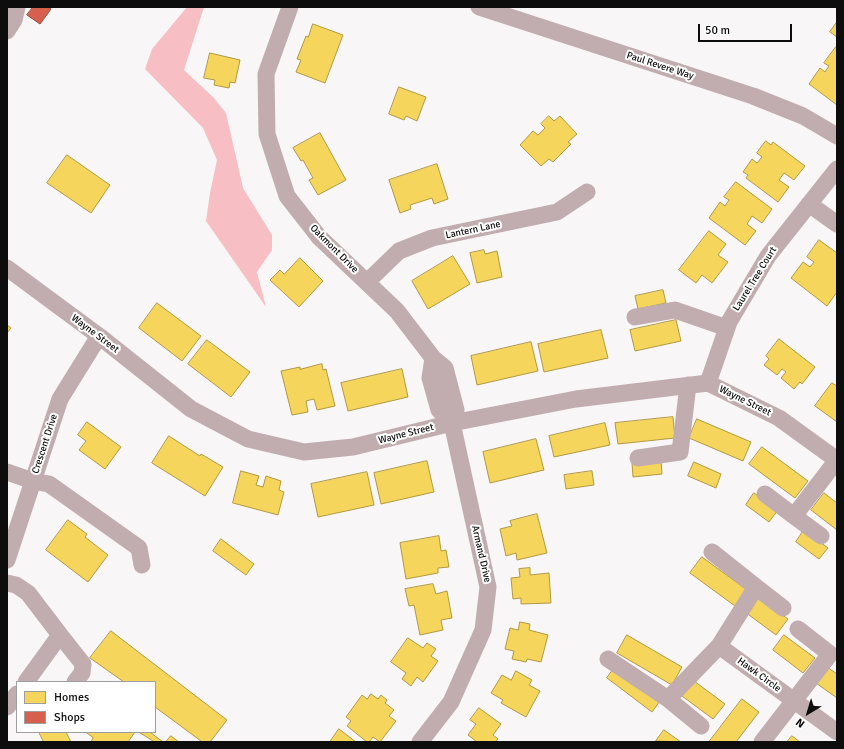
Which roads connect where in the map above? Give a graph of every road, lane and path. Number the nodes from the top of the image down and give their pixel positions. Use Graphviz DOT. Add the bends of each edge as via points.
graph roads {
  1 [pos="290,7"];
  2 [pos="479,7"];
  3 [pos="837,136"];
  4 [pos="837,169"];
  5 [pos="587,192"];
  6 [pos="809,204"];
  7 [pos="837,224"];
  8 [pos="8,270"];
  9 [pos="367,282"];
  10 [pos="635,317"];
  11 [pos="727,328"];
  12 [pos="99,336"];
  13 [pos="708,383"];
  14 [pos="688,385"];
  15 [pos="452,423"];
  16 [pos="638,458"];
  17 [pos="837,460"];
  18 [pos="7,472"];
  19 [pos="33,481"];
  20 [pos="765,494"];
  21 [pos="794,516"];
  22 [pos="821,536"];
  23 [pos="712,552"];
  24 [pos="7,560"];
  25 [pos="142,565"];
  26 [pos="7,583"];
  27 [pos="756,588"];
  28 [pos="784,608"];
  29 [pos="798,629"];
  30 [pos="60,635"];
  31 [pos="719,646"];
  32 [pos="833,656"];
  33 [pos="608,659"];
  34 [pos="27,681"];
  35 [pos="76,681"];
  36 [pos="16,695"];
  37 [pos="668,699"];
  38 [pos="794,700"];
  39 [pos="7,707"];
  40 [pos="701,726"];
  41 [pos="837,732"];
  42 [pos="420,742"];
  43 [pos="762,742"];
  1 -- 9 [label="street, Oakmont Drive" via="266,74 267,134 287,196 319,237"];
  2 -- 3 [label="street, Paul Revere Way" via="753,96 803,116"];
  4 -- 6 [label="street, Laurel Tree Court"];
  5 -- 9 [label="street, Lantern Lane" via="557,212 432,238 400,251"];
  6 -- 7 [label="street"];
  6 -- 11 [label="street, Laurel Tree Court" via="768,256"];
  8 -- 12 [label="street, Wayne Street"];
  9 -- 15 [label="street, Oakmont Drive" via="397,311 433,358 445,368 456,410"];
  10 -- 11 [label="street" via="675,310"];
  11 -- 13 [label="street, Laurel Tree Court"];
  12 -- 15 [label="street, Wayne Street" via="191,409 255,441 304,452 354,447"];
  12 -- 19 [label="street, Crescent Drive" via="60,399"];
  13 -- 14 [label="street, Wayne Street"];
  13 -- 17 [label="street, Wayne Street" via="779,418"];
  14 -- 15 [label="street, Wayne Street" via="576,399"];
  14 -- 16 [label="street" via="680,452"];
  15 -- 42 [label="street, Armand Drive" via="488,587 483,630 451,702"];
  17 -- 21 [label="street"];
  18 -- 19 [label="street"];
  19 -- 24 [label="street, Crescent Drive"];
  19 -- 25 [label="street" via="49,484 139,548"];
  20 -- 21 [label="street"];
  21 -- 22 [label="street"];
  23 -- 27 [label="street"];
  26 -- 30 [label="street" via="16,585 28,593"];
  27 -- 28 [label="street"];
  27 -- 31 [label="street"];
  29 -- 32 [label="street"];
  30 -- 34 [label="street"];
  30 -- 35 [label="street" via="83,664 82,673"];
  31 -- 37 [label="street"];
  31 -- 38 [label="street, Hawk Circle"];
  32 -- 38 [label="street"];
  33 -- 37 [label="street"];
  36 -- 39 [label="street"];
  37 -- 40 [label="street"];
  38 -- 41 [label="street, Hawk Circle"];
  38 -- 43 [label="street"];
}
